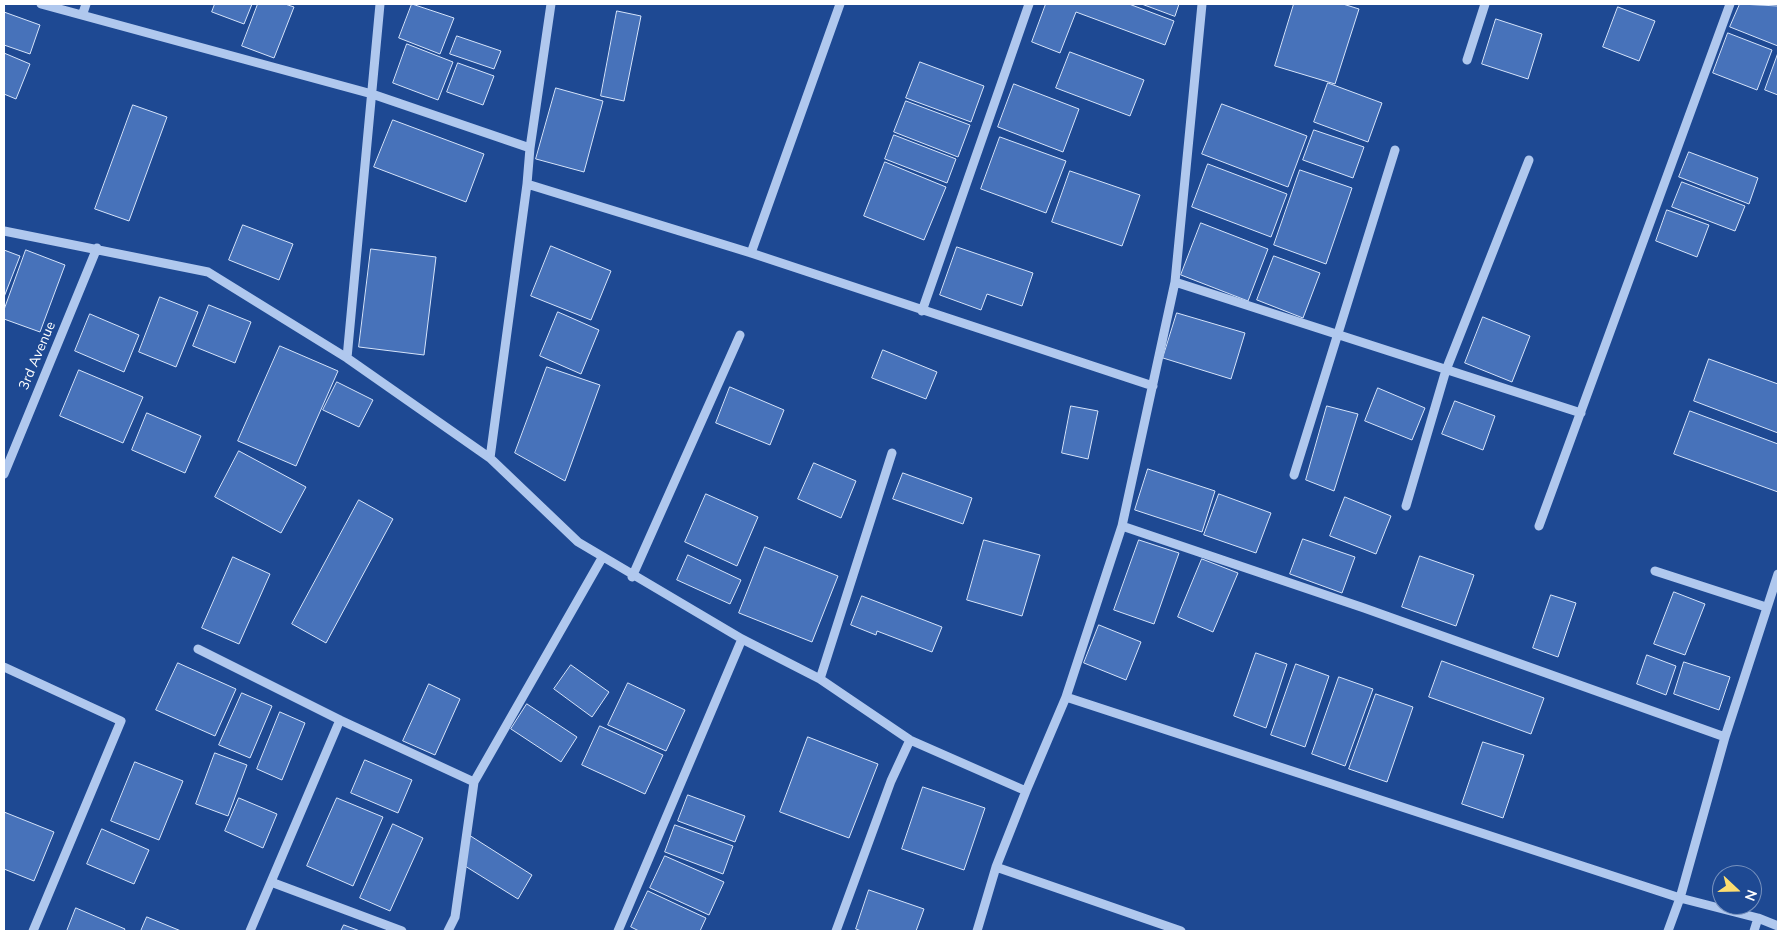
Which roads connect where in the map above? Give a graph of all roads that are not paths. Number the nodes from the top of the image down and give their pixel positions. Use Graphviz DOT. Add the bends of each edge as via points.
graph roads {
  1 [pos="41,4"];
  2 [pos="86,4"];
  3 [pos="380,4"];
  4 [pos="551,4"];
  5 [pos="840,4"];
  6 [pos="1029,4"];
  7 [pos="1202,4"];
  8 [pos="1484,4"];
  9 [pos="1730,4"];
  10 [pos="83,14"];
  11 [pos="1467,60"];
  12 [pos="372,94"];
  13 [pos="530,148"];
  14 [pos="1395,150"];
  15 [pos="1529,160"];
  16 [pos="527,184"];
  17 [pos="4,231"];
  18 [pos="97,248"];
  19 [pos="751,253"];
  20 [pos="1175,282"];
  21 [pos="922,310"];
  22 [pos="740,335"];
  23 [pos="1338,335"];
  24 [pos="347,358"];
  25 [pos="1446,370"];
  26 [pos="1153,386"];
  27 [pos="1581,413"];
  28 [pos="892,453"];
  29 [pos="490,458"];
  30 [pos="4,474"];
  31 [pos="1294,475"];
  32 [pos="1406,506"];
  33 [pos="1122,526"];
  34 [pos="1539,526"];
  35 [pos="602,558"];
  36 [pos="1655,572"];
  37 [pos="1778,574"];
  38 [pos="632,576"];
  39 [pos="1766,607"];
  40 [pos="742,639"];
  41 [pos="198,650"];
  42 [pos="4,667"];
  43 [pos="820,679"];
  44 [pos="1066,697"];
  45 [pos="340,720"];
  46 [pos="1725,737"];
  47 [pos="910,740"];
  48 [pos="474,782"];
  49 [pos="1026,791"];
  50 [pos="996,867"];
  51 [pos="271,882"];
  52 [pos="1680,898"];
  53 [pos="1758,918"];
  54 [pos="1778,926"];
  55 [pos="33,931"];
  56 [pos="250,931"];
  57 [pos="402,931"];
  58 [pos="448,931"];
  59 [pos="618,931"];
  60 [pos="836,931"];
  61 [pos="977,931"];
  62 [pos="1178,931"];
  63 [pos="1668,931"];
  64 [pos="1754,931"];
  1 -- 10 [label="street"];
  2 -- 10 [label="street"];
  3 -- 12 [label="street"];
  4 -- 13 [label="street"];
  5 -- 19 [label="street"];
  6 -- 21 [label="street"];
  7 -- 20 [label="street"];
  8 -- 11 [label="street"];
  9 -- 27 [label="street"];
  10 -- 12 [label="street"];
  12 -- 13 [label="street"];
  12 -- 24 [label="street"];
  13 -- 16 [label="street"];
  14 -- 23 [label="street"];
  15 -- 25 [label="street"];
  16 -- 19 [label="street"];
  16 -- 29 [label="street"];
  17 -- 18 [label="street"];
  18 -- 24 [label="street" via="208,272"];
  18 -- 30 [label="street, 3rd Avenue"];
  19 -- 21 [label="street"];
  20 -- 23 [label="street"];
  20 -- 26 [label="street"];
  21 -- 26 [label="street"];
  22 -- 38 [label="street"];
  23 -- 25 [label="street"];
  23 -- 31 [label="street"];
  24 -- 29 [label="street"];
  25 -- 27 [label="street"];
  25 -- 32 [label="street"];
  26 -- 33 [label="street"];
  27 -- 34 [label="street"];
  28 -- 43 [label="street"];
  29 -- 35 [label="street" via="578,542"];
  33 -- 44 [label="street"];
  33 -- 46 [label="street"];
  35 -- 38 [label="street"];
  35 -- 48 [label="street"];
  36 -- 39 [label="street"];
  37 -- 39 [label="street"];
  38 -- 40 [label="street"];
  39 -- 46 [label="street"];
  40 -- 43 [label="street"];
  40 -- 59 [label="street"];
  41 -- 45 [label="street"];
  42 -- 55 [label="street" via="121,720"];
  43 -- 47 [label="street"];
  44 -- 49 [label="street"];
  44 -- 52 [label="street"];
  45 -- 48 [label="street"];
  45 -- 51 [label="street"];
  46 -- 52 [label="street"];
  47 -- 49 [label="street"];
  47 -- 60 [label="street" via="891,781"];
  48 -- 58 [label="street" via="455,917"];
  49 -- 50 [label="street"];
  50 -- 61 [label="street"];
  50 -- 62 [label="street"];
  51 -- 56 [label="street"];
  51 -- 57 [label="street"];
  52 -- 53 [label="street"];
  52 -- 63 [label="street"];
  53 -- 54 [label="street"];
  53 -- 64 [label="street"];
}
